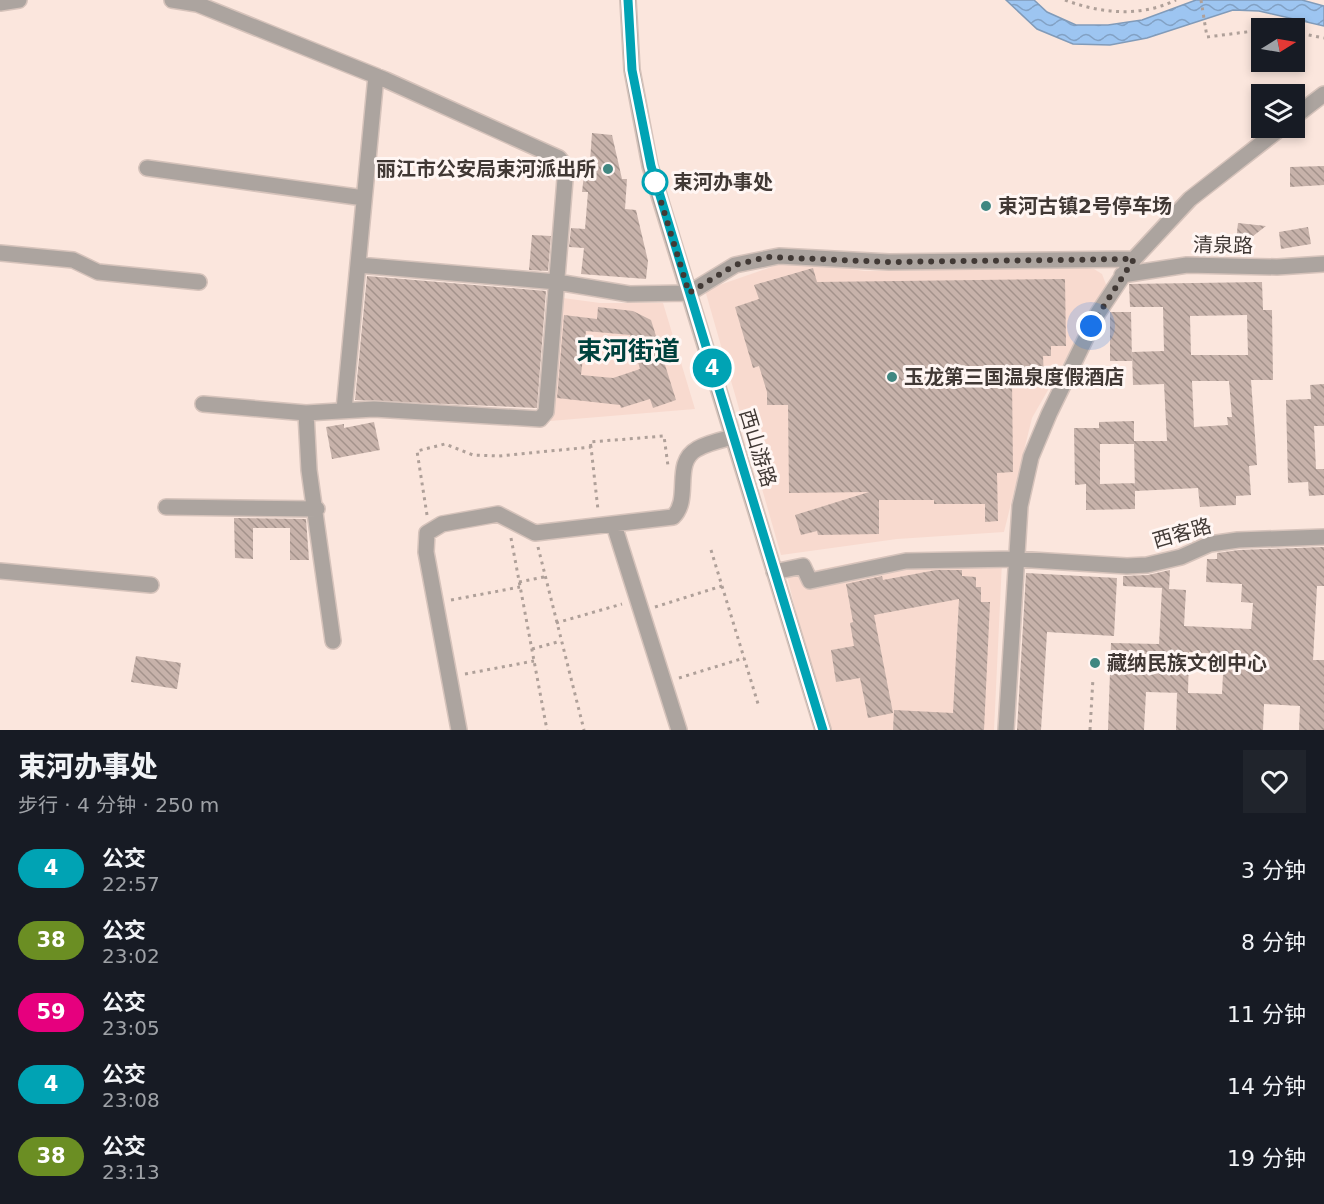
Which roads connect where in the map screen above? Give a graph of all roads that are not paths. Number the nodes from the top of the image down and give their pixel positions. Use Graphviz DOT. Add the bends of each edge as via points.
graph roads {
  1 [pos="19,0"];
  2 [pos="172,0"];
  3 [pos="628,0"];
  4 [pos="0,3"];
  5 [pos="376,76"];
  6 [pos="1324,94"];
  7 [pos="1305,109"];
  8 [pos="1268,138"];
  9 [pos="147,168"];
  10 [pos="364,198"];
  11 [pos="0,253"];
  12 [pos="1134,259"];
  13 [pos="1324,264"];
  14 [pos="358,266"];
  15 [pos="1122,275"];
  16 [pos="199,282"];
  17 [pos="557,282"];
  18 [pos="689,293"];
  19 [pos="203,404"];
  20 [pos="344,410"];
  21 [pos="306,413"];
  22 [pos="733,437"];
  23 [pos="166,507"];
  24 [pos="317,509"];
  25 [pos="607,526"];
  26 [pos="1324,537"];
  27 [pos="1016,559"];
  28 [pos="0,571"];
  29 [pos="774,572"];
  30 [pos="151,585"];
  31 [pos="333,641"];
  32 [pos="459,730"];
  33 [pos="679,730"];
  34 [pos="823,730"];
  35 [pos="1006,730"];
  1 -- 4 [label="street"];
  2 -- 5 [label="street" via="197,4"];
  3 -- 18 [label="street, 西山游路" via="632,70 642,133"];
  5 -- 10 [label="street"];
  5 -- 17 [label="street" via="559,158 566,167"];
  6 -- 7 [label="street"];
  8 -- 12 [label="street" via="1190,200"];
  9 -- 10 [label="street"];
  10 -- 14 [label="street"];
  11 -- 16 [label="street" via="73,260 98,272"];
  12 -- 15 [label="street"];
  12 -- 18 [label="street" via="889,262 767,257 735,265"];
  13 -- 15 [label="street, 清泉路" via="1187,265"];
  14 -- 17 [label="street"];
  14 -- 20 [label="street"];
  15 -- 27 [label="street" via="1084,339 1040,435 1020,506"];
  17 -- 18 [label="street" via="629,294"];
  17 -- 20 [label="street" via="546,412 540,419"];
  18 -- 22 [label="street, 西山游路"];
  19 -- 21 [label="street"];
  20 -- 21 [label="street"];
  21 -- 24 [label="street" via="309,470"];
  22 -- 25 [label="street" via="697,448 690,454 683,466 683,503 673,517"];
  22 -- 29 [label="street, 西山游路"];
  23 -- 24 [label="street"];
  24 -- 31 [label="street"];
  25 -- 32 [label="street" via="535,533 498,513 442,524 430,531 426,552"];
  25 -- 33 [label="street" via="640,605"];
  26 -- 27 [label="street, 西客路" via="1210,544 1181,557 1147,565"];
  27 -- 29 [label="street, 西客路" via="906,561 810,581 803,566"];
  27 -- 35 [label="street"];
  28 -- 30 [label="street"];
  29 -- 34 [label="street, 西山游路"];
}
